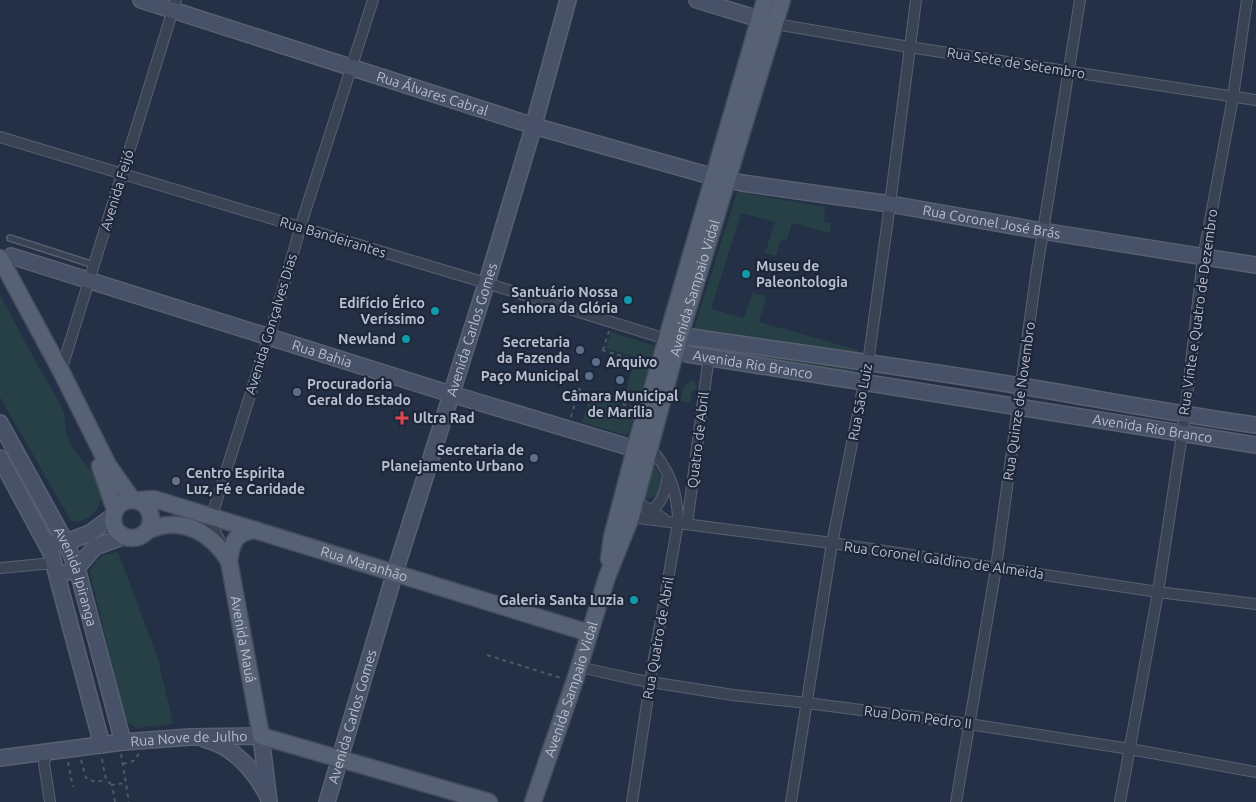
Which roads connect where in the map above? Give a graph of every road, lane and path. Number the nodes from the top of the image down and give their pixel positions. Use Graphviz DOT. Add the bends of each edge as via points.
graph roads {
  1 [pos="141,0"];
  2 [pos="373,0"];
  3 [pos="568,0"];
  4 [pos="696,0"];
  5 [pos="765,0"];
  6 [pos="782,0"];
  7 [pos="916,0"];
  8 [pos="1080,0"];
  9 [pos="1247,0"];
  10 [pos="175,5"];
  11 [pos="760,20"];
  12 [pos="776,24"];
  13 [pos="909,46"];
  14 [pos="352,68"];
  15 [pos="1068,71"];
  16 [pos="1233,97"];
  17 [pos="1256,100"];
  18 [pos="534,126"];
  19 [pos="0,137"];
  20 [pos="122,174"];
  21 [pos="720,179"];
  22 [pos="890,204"];
  23 [pos="301,227"];
  24 [pos="1042,231"];
  25 [pos="10,238"];
  26 [pos="6,257"];
  27 [pos="1203,258"];
  28 [pos="94,264"];
  29 [pos="1256,265"];
  30 [pos="4,275"];
  31 [pos="89,280"];
  32 [pos="486,283"];
  33 [pos="610,330"];
  34 [pos="268,336"];
  35 [pos="70,342"];
  36 [pos="674,342"];
  37 [pos="49,349"];
  38 [pos="708,363"];
  39 [pos="868,363"];
  40 [pos="652,365"];
  41 [pos="60,376"];
  42 [pos="864,382"];
  43 [pos="1021,386"];
  44 [pos="450,394"];
  45 [pos="1018,407"];
  46 [pos="639,409"];
  47 [pos="1185,415"];
  48 [pos="571,420"];
  49 [pos="0,423"];
  50 [pos="1256,425"];
  51 [pos="1182,434"];
  52 [pos="1256,445"];
  53 [pos="641,451"];
  54 [pos="0,458"];
  55 [pos="668,475"];
  56 [pos="628,477"];
  57 [pos="636,499"];
  58 [pos="135,500"];
  59 [pos="651,512"];
  60 [pos="114,513"];
  61 [pos="212,517"];
  62 [pos="688,517"];
  63 [pos="635,518"];
  64 [pos="674,522"];
  65 [pos="256,530"];
  66 [pos="147,531"];
  67 [pos="122,537"];
  68 [pos="65,541"];
  69 [pos="832,543"];
  70 [pos="54,561"];
  71 [pos="229,561"];
  72 [pos="0,568"];
  73 [pos="76,568"];
  74 [pos="996,568"];
  75 [pos="395,572"];
  76 [pos="607,578"];
  77 [pos="1158,592"];
  78 [pos="1256,604"];
  79 [pos="590,633"];
  80 [pos="487,656"];
  81 [pos="579,667"];
  82 [pos="563,679"];
  83 [pos="650,682"];
  84 [pos="807,703"];
  85 [pos="969,724"];
  86 [pos="261,736"];
  87 [pos="190,737"];
  88 [pos="122,746"];
  89 [pos="102,748"];
  90 [pos="1130,748"];
  91 [pos="47,751"];
  92 [pos="141,752"];
  93 [pos="80,754"];
  94 [pos="0,758"];
  95 [pos="340,758"];
  96 [pos="68,759"];
  97 [pos="123,764"];
  98 [pos="1256,772"];
  99 [pos="106,780"];
  100 [pos="126,783"];
  101 [pos="112,785"];
  102 [pos="73,787"];
  103 [pos="50,802"];
  104 [pos="115,802"];
  105 [pos="129,802"];
  106 [pos="269,802"];
  107 [pos="327,802"];
  108 [pos="489,802"];
  109 [pos="533,802"];
  110 [pos="632,802"];
  111 [pos="790,802"];
  112 [pos="956,802"];
  113 [pos="1120,802"];
  1 -- 10 [label="main road, Rua Álvares Cabral"];
  2 -- 14 [label="street, Avenida Gonçalves Dias"];
  3 -- 18 [label="main road, Avenida Carlos Gomes"];
  4 -- 11 [label="main road"];
  5 -- 11 [label="main road, Avenida Sampaio Vidal"];
  6 -- 12 [label="main road, Avenida Sampaio Vidal"];
  7 -- 13 [label="street, Rua São Luiz"];
  8 -- 15 [label="street, Rua Quinze de Novembro"];
  9 -- 16 [label="street, Rua Vinte e Quatro de Dezembro"];
  10 -- 14 [label="main road, Rua Álvares Cabral"];
  10 -- 20 [label="street, Avenida Feijó"];
  11 -- 12 [label="main road"];
  11 -- 21 [label="main road, Avenida Sampaio Vidal"];
  12 -- 13 [label="street, Rua Sete de Setembro"];
  12 -- 21 [label="main road, Avenida Sampaio Vidal"];
  13 -- 15 [label="street, Rua Sete de Setembro"];
  13 -- 22 [label="street, Rua São Luiz"];
  14 -- 18 [label="main road, Rua Álvares Cabral"];
  14 -- 23 [label="street, Avenida Gonçalves Dias"];
  15 -- 16 [label="street, Rua Sete de Setembro"];
  15 -- 24 [label="street, Rua Quinze de Novembro"];
  16 -- 17 [label="street, Rua Sete de Setembro"];
  16 -- 27 [label="street, Rua Vinte e Quatro de Dezembro"];
  18 -- 21 [label="main road, Rua Álvares Cabral"];
  18 -- 32 [label="main road, Avenida Carlos Gomes"];
  19 -- 20 [label="street, Rua Bandeirantes"];
  20 -- 23 [label="street, Rua Bandeirantes"];
  20 -- 28 [label="street, Avenida Feijó"];
  21 -- 22 [label="main road, Rua Coronel José Brás"];
  21 -- 36 [label="main road, Avenida Sampaio Vidal"];
  22 -- 24 [label="main road, Rua Coronel José Brás"];
  22 -- 39 [label="street, Rua São Luiz"];
  23 -- 32 [label="street, Rua Bandeirantes"];
  23 -- 34 [label="street, Avenida Gonçalves Dias"];
  24 -- 27 [label="main road, Rua Coronel José Brás"];
  24 -- 43 [label="street, Rua Quinze de Novembro"];
  25 -- 28 [label="lane"];
  26 -- 30 [label="main road"];
  26 -- 31 [label="main road, Rua Bahia"];
  27 -- 29 [label="main road, Rua Coronel José Brás"];
  27 -- 47 [label="street, Rua Vinte e Quatro de Dezembro"];
  28 -- 31 [label="street, Avenida Feijó"];
  30 -- 37 [label="main road"];
  30 -- 41 [label="main road"];
  31 -- 34 [label="main road, Rua Bahia"];
  31 -- 35 [label="street, Avenida Feijó"];
  32 -- 36 [label="street, Rua Bandeirantes"];
  32 -- 44 [label="main road, Avenida Carlos Gomes"];
  33 -- 40 [label="path" via="603,350"];
  34 -- 44 [label="main road, Rua Bahia"];
  34 -- 61 [label="street, Avenida Gonçalves Dias"];
  35 -- 37 [label="street" via="62,353"];
  35 -- 41 [label="street, Avenida Feijó"];
  36 -- 39 [label="main road, Avenida Rio Branco" via="691,338"];
  36 -- 42 [label="main road, Avenida Rio Branco" via="687,354"];
  36 -- 53 [label="main road, Avenida Sampaio Vidal"];
  37 -- 41 [label="main road"];
  38 -- 62 [label="street, Quatro de Abril"];
  39 -- 42 [label="street, Rua São Luiz"];
  39 -- 43 [label="main road, Avenida Rio Branco"];
  41 -- 58 [label="main road" via="108,465"];
  41 -- 60 [label="main road" via="102,470"];
  42 -- 45 [label="main road, Avenida Rio Branco"];
  42 -- 69 [label="street, Rua São Luiz"];
  43 -- 45 [label="street, Rua Quinze de Novembro"];
  43 -- 47 [label="main road, Avenida Rio Branco"];
  44 -- 53 [label="main road, Rua Bahia"];
  44 -- 75 [label="main road, Avenida Carlos Gomes"];
  45 -- 51 [label="main road, Avenida Rio Branco"];
  45 -- 74 [label="street, Rua Quinze de Novembro"];
  46 -- 48 [label="path" via="580,389"];
  47 -- 50 [label="main road, Avenida Rio Branco"];
  47 -- 51 [label="street, Rua Vinte e Quatro de Dezembro"];
  49 -- 68 [label="main road, Avenida Ipiranga"];
  51 -- 52 [label="main road, Avenida Rio Branco"];
  51 -- 77 [label="street, Rua Vinte e Quatro de Dezembro"];
  53 -- 55 [label="street, Rua Quatro de Abril" via="656,455"];
  53 -- 56 [label="main road, Avenida Sampaio Vidal"];
  53 -- 57 [label="main road, Avenida Sampaio Vidal"];
  54 -- 70 [label="main road, Avenida Ipiranga"];
  55 -- 59 [label="street" via="664,496"];
  55 -- 64 [label="street, Rua Quatro de Abril" via="676,493"];
  56 -- 57 [label="street"];
  56 -- 76 [label="main road, Avenida Sampaio Vidal" via="612,537"];
  57 -- 59 [label="street"];
  57 -- 63 [label="main road, Avenida Sampaio Vidal"];
  58 -- 60 [label="main road" via="119,504"];
  58 -- 61 [label="main road, Rua Maranhão" via="154,499"];
  58 -- 66 [label="main road" via="145,504 149,511"];
  59 -- 63 [label="street"];
  59 -- 64 [label="street"];
  60 -- 67 [label="main road" via="113,524"];
  60 -- 68 [label="main road" via="90,533"];
  61 -- 65 [label="main road, Rua Maranhão"];
  61 -- 71 [label="street" via="211,522"];
  63 -- 64 [label="street, Rua Coronel Galdino de Almeida"];
  63 -- 76 [label="main road, Avenida Sampaio Vidal"];
  64 -- 69 [label="street, Rua Coronel Galdino de Almeida"];
  64 -- 83 [label="street, Rua Quatro de Abril"];
  65 -- 71 [label="main road" via="238,536"];
  65 -- 75 [label="main road, Rua Maranhão"];
  66 -- 67 [label="main road" via="131,539"];
  66 -- 71 [label="main road, Avenida Mauá" via="163,525 182,526 203,533 218,545"];
  67 -- 73 [label="main road" via="95,547"];
  68 -- 70 [label="main road" via="51,548"];
  68 -- 73 [label="main road, Avenida Ipiranga"];
  69 -- 74 [label="street, Rua Coronel Galdino de Almeida"];
  69 -- 84 [label="street, Rua São Luiz"];
  70 -- 72 [label="street"];
  70 -- 73 [label="main road" via="64,572"];
  70 -- 89 [label="main road, Avenida Ipiranga"];
  71 -- 86 [label="main road, Avenida Mauá"];
  73 -- 88 [label="main road, Avenida Ipiranga"];
  74 -- 77 [label="street, Rua Coronel Galdino de Almeida"];
  74 -- 85 [label="street, Rua Quinze de Novembro"];
  75 -- 79 [label="main road, Rua Maranhão"];
  75 -- 95 [label="main road, Avenida Carlos Gomes"];
  76 -- 79 [label="main road, Avenida Sampaio Vidal"];
  77 -- 78 [label="street, Rua Coronel Galdino de Almeida"];
  77 -- 90 [label="street, Rua Vinte e Quatro de Dezembro"];
  79 -- 81 [label="main road, Avenida Sampaio Vidal"];
  80 -- 82 [label="path"];
  81 -- 83 [label="street, Rua Dom Pedro II"];
  81 -- 109 [label="main road, Avenida Sampaio Vidal"];
  83 -- 84 [label="street, Rua Dom Pedro II"];
  83 -- 110 [label="street, Rua Quatro de Abril"];
  84 -- 85 [label="street, Rua Dom Pedro II"];
  84 -- 111 [label="street, Rua São Luiz"];
  85 -- 90 [label="street, Rua Dom Pedro II"];
  85 -- 112 [label="street, Rua Quinze de Novembro"];
  86 -- 87 [label="main road, Rua Nove de Julho"];
  86 -- 95 [label="main road, Rua Nove de Julho"];
  86 -- 106 [label="main road"];
  87 -- 88 [label="main road, Rua Nove de Julho"];
  87 -- 106 [label="main road" via="217,744 238,756"];
  88 -- 89 [label="main road, Rua Nove de Julho"];
  88 -- 97 [label="path"];
  89 -- 91 [label="main road, Rua Nove de Julho"];
  89 -- 99 [label="path"];
  90 -- 98 [label="street, Rua Dom Pedro II"];
  90 -- 113 [label="street, Rua Vinte e Quatro de Dezembro"];
  91 -- 94 [label="main road, Rua Nove de Julho"];
  91 -- 103 [label="street" via="44,763"];
  92 -- 97 [label="path" via="133,761"];
  93 -- 99 [label="path" via="86,778 94,782"];
  95 -- 107 [label="main road, Avenida Carlos Gomes"];
  95 -- 108 [label="main road, Rua Nove de Julho"];
  96 -- 102 [label="path"];
  97 -- 100 [label="path"];
  99 -- 101 [label="path"];
  100 -- 101 [label="path"];
  100 -- 105 [label="path"];
  101 -- 104 [label="path"];
}
